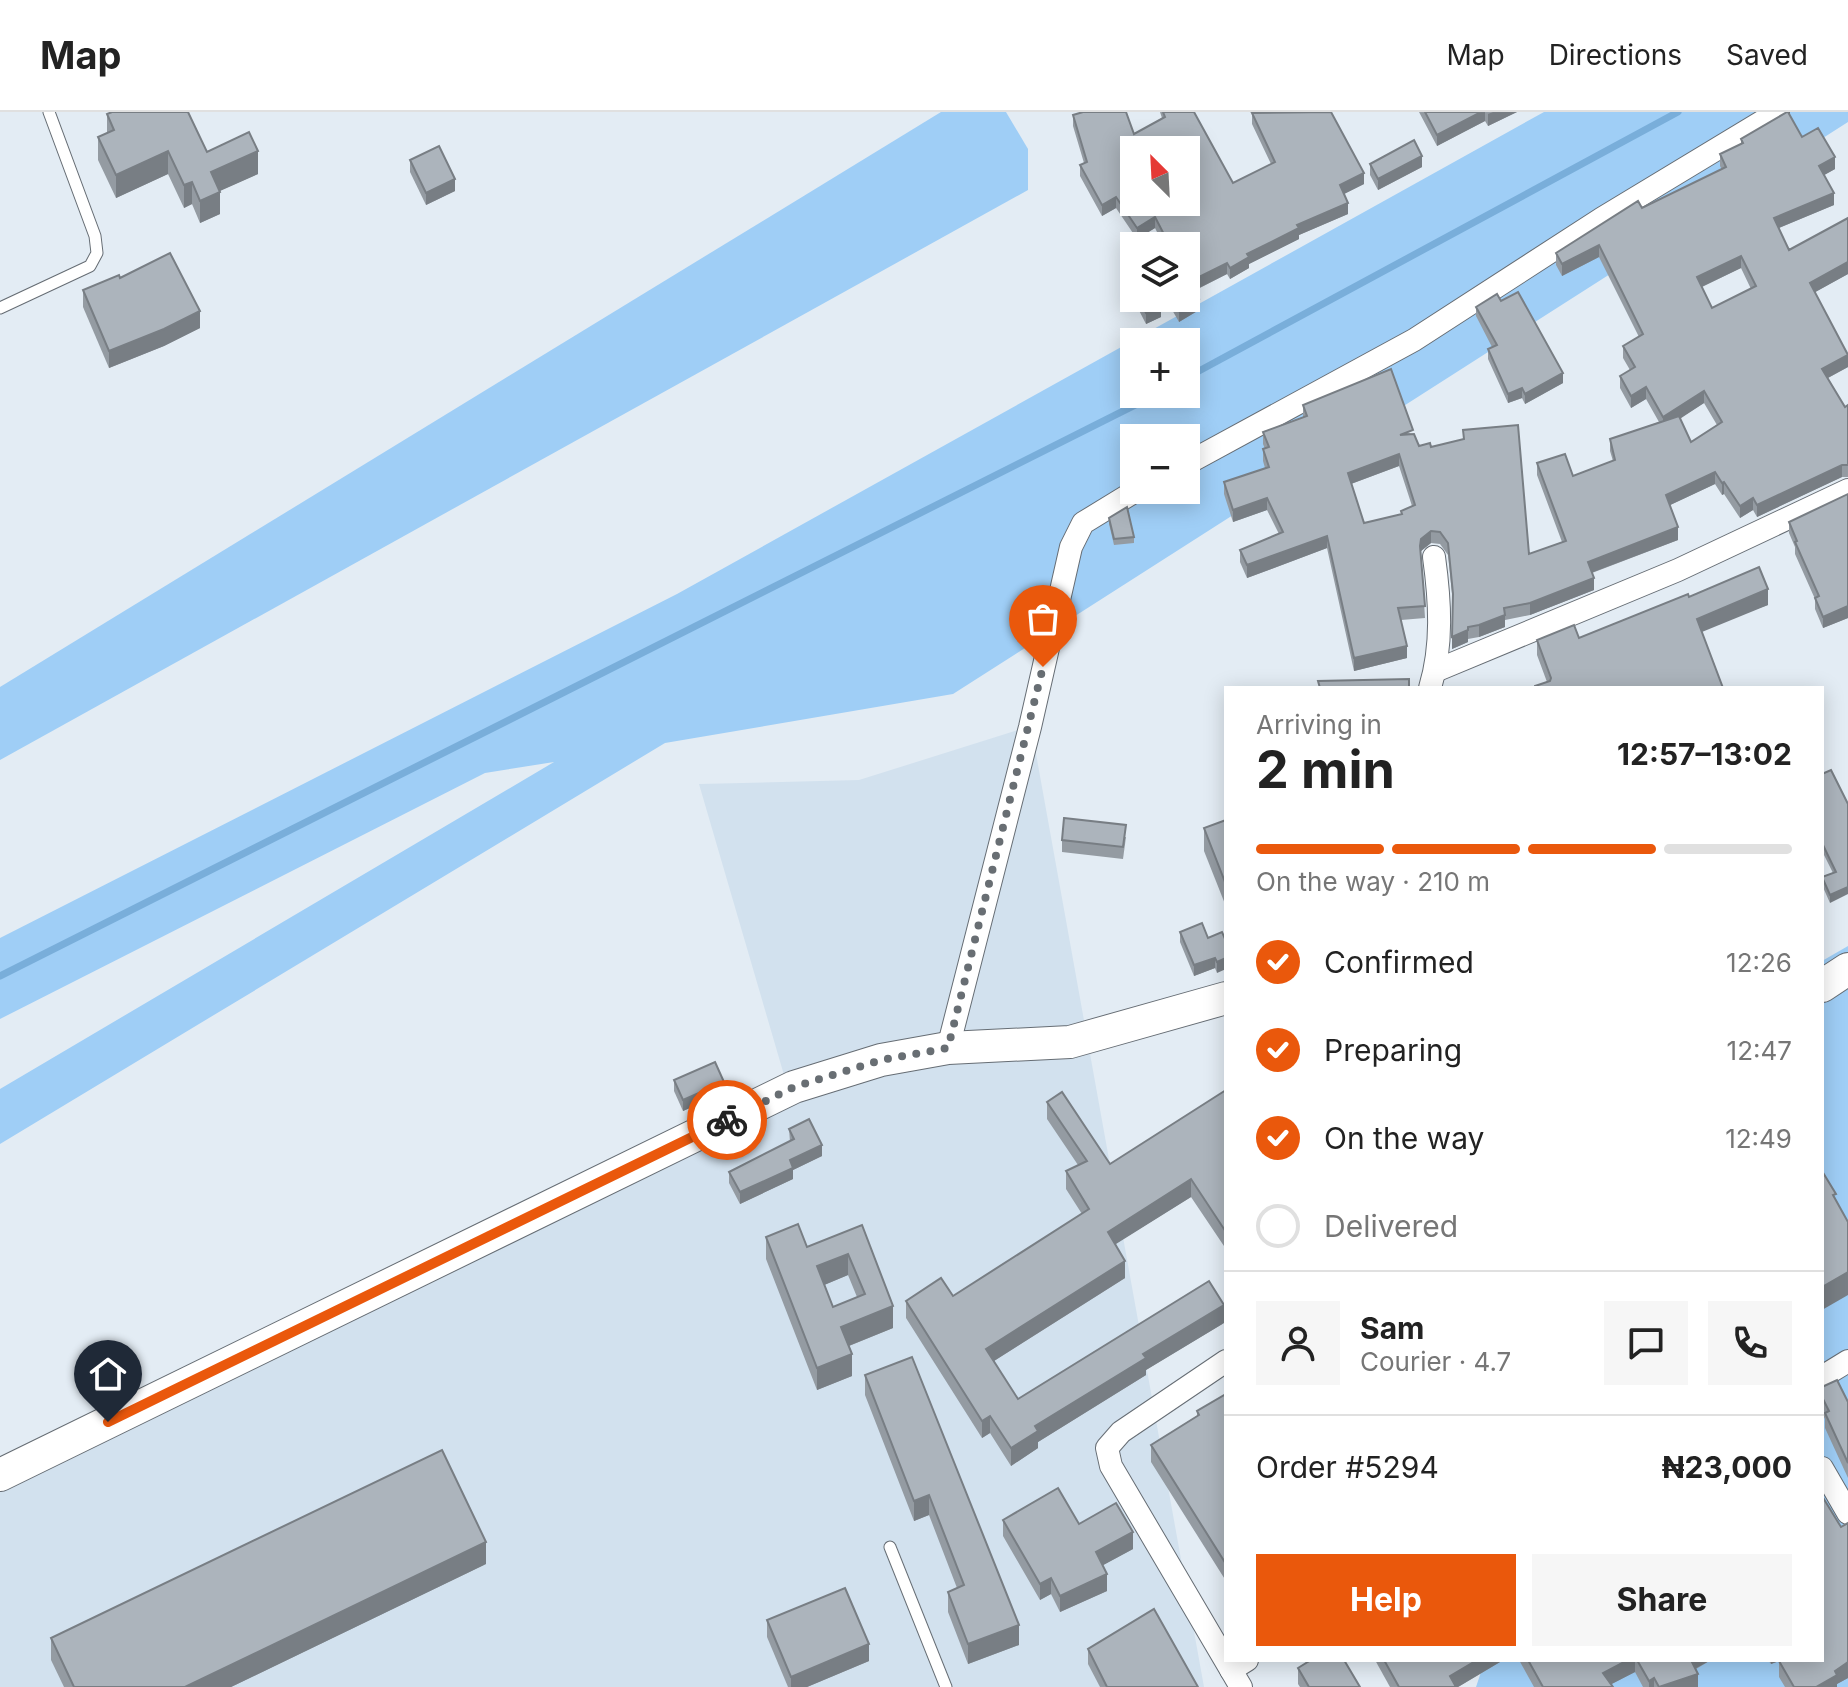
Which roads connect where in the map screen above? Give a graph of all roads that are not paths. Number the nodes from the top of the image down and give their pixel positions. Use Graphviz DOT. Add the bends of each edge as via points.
graph roads {
  1 [pos="49,112"];
  2 [pos="1778,112"];
  3 [pos="0,308"];
  4 [pos="1200,456"];
  5 [pos="1848,490"];
  6 [pos="1120,500"];
  7 [pos="1434,557"];
  8 [pos="1433,679"];
  9 [pos="1848,969"];
  10 [pos="1824,985"];
  11 [pos="1224,999"];
  12 [pos="948,1048"];
  13 [pos="1848,1361"];
  14 [pos="1224,1362"];
  15 [pos="1824,1376"];
  16 [pos="1824,1471"];
  17 [pos="0,1475"];
  18 [pos="1848,1513"];
  19 [pos="890,1547"];
  20 [pos="1224,1646"];
  21 [pos="946,1687"];
  1 -- 3 [label="lane" via="97,253 90,266"];
  2 -- 4 [label="street" via="1414,340"];
  5 -- 8 [label="street"];
  6 -- 12 [label="street" via="1083,523 1071,547"];
  7 -- 8 [label="street" via="1439,596"];
  9 -- 10 [label="street"];
  11 -- 12 [label="street" via="1070,1042"];
  12 -- 17 [label="street" via="881,1060 794,1087"];
  13 -- 15 [label="street"];
  14 -- 20 [label="street" via="1121,1432 1107,1448 1111,1466"];
  16 -- 18 [label="street"];
  19 -- 21 [label="lane"];
}
